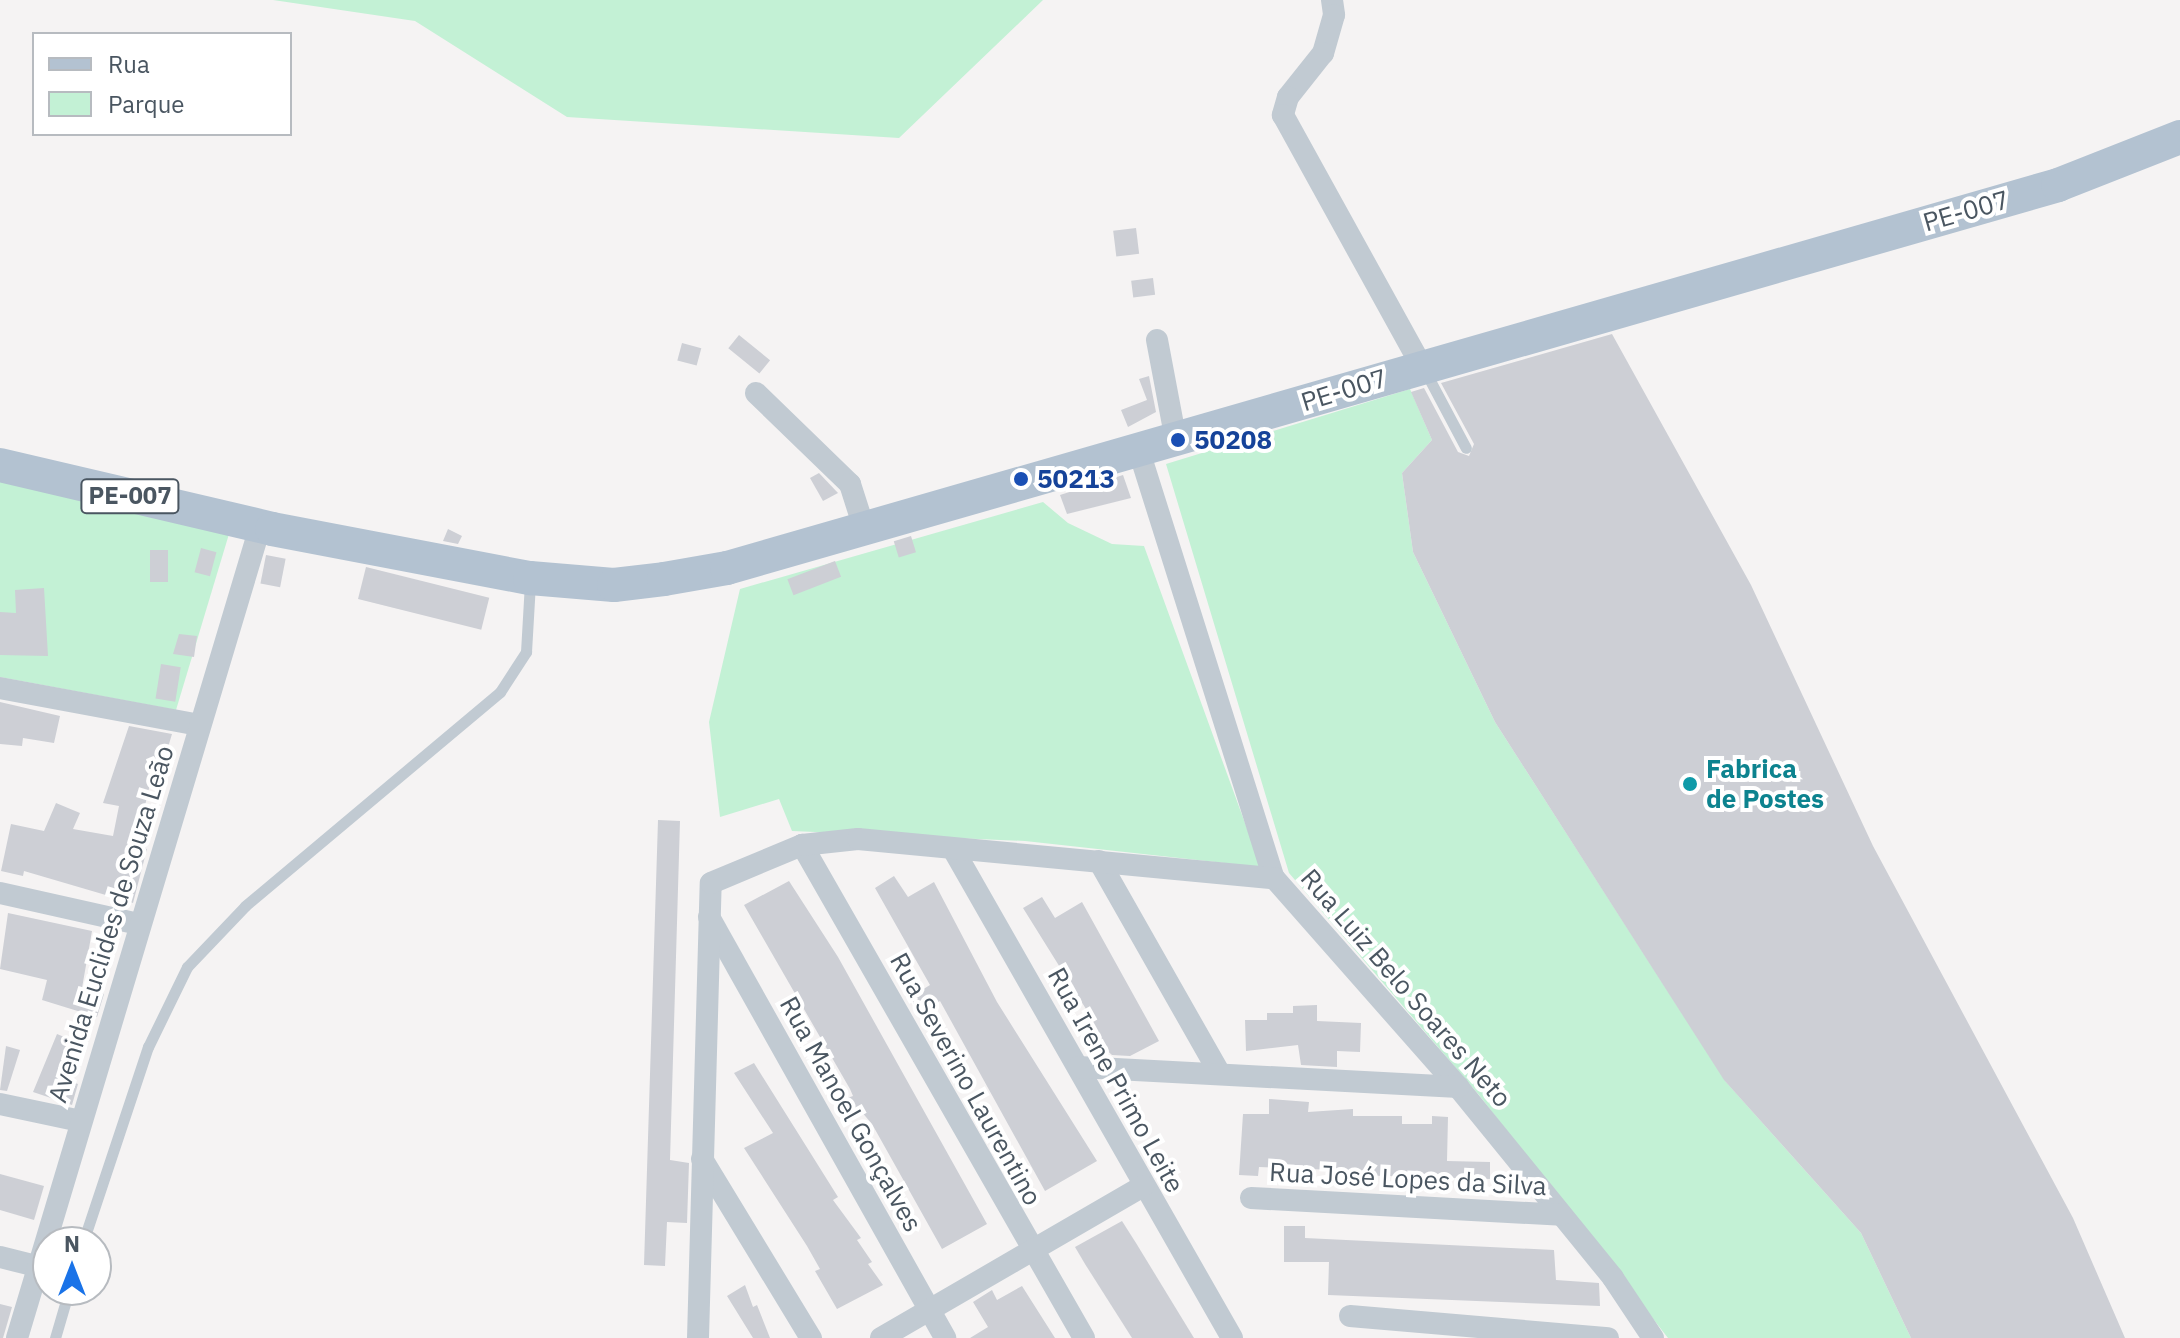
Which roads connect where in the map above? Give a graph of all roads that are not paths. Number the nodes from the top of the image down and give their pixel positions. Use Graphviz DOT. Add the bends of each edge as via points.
graph roads {
  1 [pos="1332,0"];
  2 [pos="2180,137"];
  3 [pos="1157,340"];
  4 [pos="1422,367"];
  5 [pos="756,393"];
  6 [pos="1176,441"];
  7 [pos="1466,448"];
  8 [pos="1139,451"];
  9 [pos="0,465"];
  10 [pos="260,527"];
  11 [pos="864,528"];
  12 [pos="530,578"];
  13 [pos="0,688"];
  14 [pos="199,725"];
  15 [pos="802,845"];
  16 [pos="953,849"];
  17 [pos="1099,861"];
  18 [pos="1274,878"];
  19 [pos="0,893"];
  20 [pos="708,916"];
  21 [pos="139,924"];
  22 [pos="1078,1067"];
  23 [pos="1220,1074"];
  24 [pos="1458,1087"];
  25 [pos="0,1104"];
  26 [pos="81,1121"];
  27 [pos="701,1158"];
  28 [pos="1143,1186"];
  29 [pos="1251,1198"];
  30 [pos="1562,1215"];
  31 [pos="49,1226"];
  32 [pos="88,1226"];
  33 [pos="1031,1251"];
  34 [pos="0,1257"];
  35 [pos="32,1265"];
  36 [pos="32,1284"];
  37 [pos="64,1306"];
  38 [pos="929,1309"];
  39 [pos="1350,1316"];
  40 [pos="17,1338"];
  41 [pos="55,1338"];
  42 [pos="698,1338"];
  43 [pos="811,1338"];
  44 [pos="881,1338"];
  45 [pos="945,1338"];
  46 [pos="1084,1338"];
  47 [pos="1232,1338"];
  48 [pos="1608,1338"];
  49 [pos="1653,1338"];
  1 -- 4 [label="street" via="1334,15 1323,53 1288,97 1283,115"];
  2 -- 4 [label="main road, PE-007 / PE-007" via="2058,185"];
  3 -- 6 [label="street"];
  4 -- 6 [label="main road, PE-007 / PE-007"];
  4 -- 7 [label="lane"];
  5 -- 11 [label="street" via="850,484"];
  6 -- 8 [label="main road, PE-007 / PE-007"];
  8 -- 11 [label="main road, PE-007 / PE-007"];
  8 -- 18 [label="street, Rua Luiz Belo Soares Neto"];
  9 -- 10 [label="main road, PE-007"];
  10 -- 12 [label="main road, PE-007 / PE-007"];
  10 -- 14 [label="street, Avenida Euclides de Souza Leão"];
  11 -- 12 [label="main road, PE-007 / PE-007" via="727,568 664,579 614,585"];
  12 -- 32 [label="lane" via="526,652 500,692 245,906 187,967 148,1047"];
  13 -- 14 [label="street"];
  14 -- 21 [label="street, Avenida Euclides de Souza Leão"];
  15 -- 16 [label="street" via="858,839"];
  15 -- 20 [label="street" via="711,883"];
  15 -- 33 [label="street, Rua Severino Laurentino"];
  16 -- 17 [label="street"];
  16 -- 22 [label="street, Rua Irene Primo Leite"];
  17 -- 18 [label="street"];
  17 -- 23 [label="street"];
  18 -- 24 [label="street, Rua Luiz Belo Soares Neto"];
  19 -- 21 [label="street"];
  20 -- 27 [label="street"];
  20 -- 38 [label="street, Rua Manoel Gonçalves"];
  21 -- 26 [label="street, Avenida Euclides de Souza Leão"];
  22 -- 23 [label="street"];
  22 -- 28 [label="street, Rua Irene Primo Leite"];
  23 -- 24 [label="street"];
  24 -- 30 [label="street, Rua Luiz Belo Soares Neto"];
  25 -- 26 [label="street"];
  26 -- 31 [label="street, Avenida Euclides de Souza Leão"];
  27 -- 42 [label="street"];
  27 -- 43 [label="street"];
  28 -- 33 [label="street"];
  28 -- 47 [label="street, Rua Irene Primo Leite"];
  29 -- 30 [label="street, Rua José Lopes da Silva"];
  30 -- 49 [label="street, Rua Luiz Belo Soares Neto"];
  33 -- 38 [label="street"];
  33 -- 46 [label="street, Rua Severino Laurentino"];
  34 -- 35 [label="street"];
  36 -- 40 [label="street, Avenida Euclides de Souza Leão"];
  37 -- 41 [label="lane"];
  38 -- 44 [label="street"];
  38 -- 45 [label="street, Rua Manoel Gonçalves"];
  39 -- 48 [label="street"];
}
